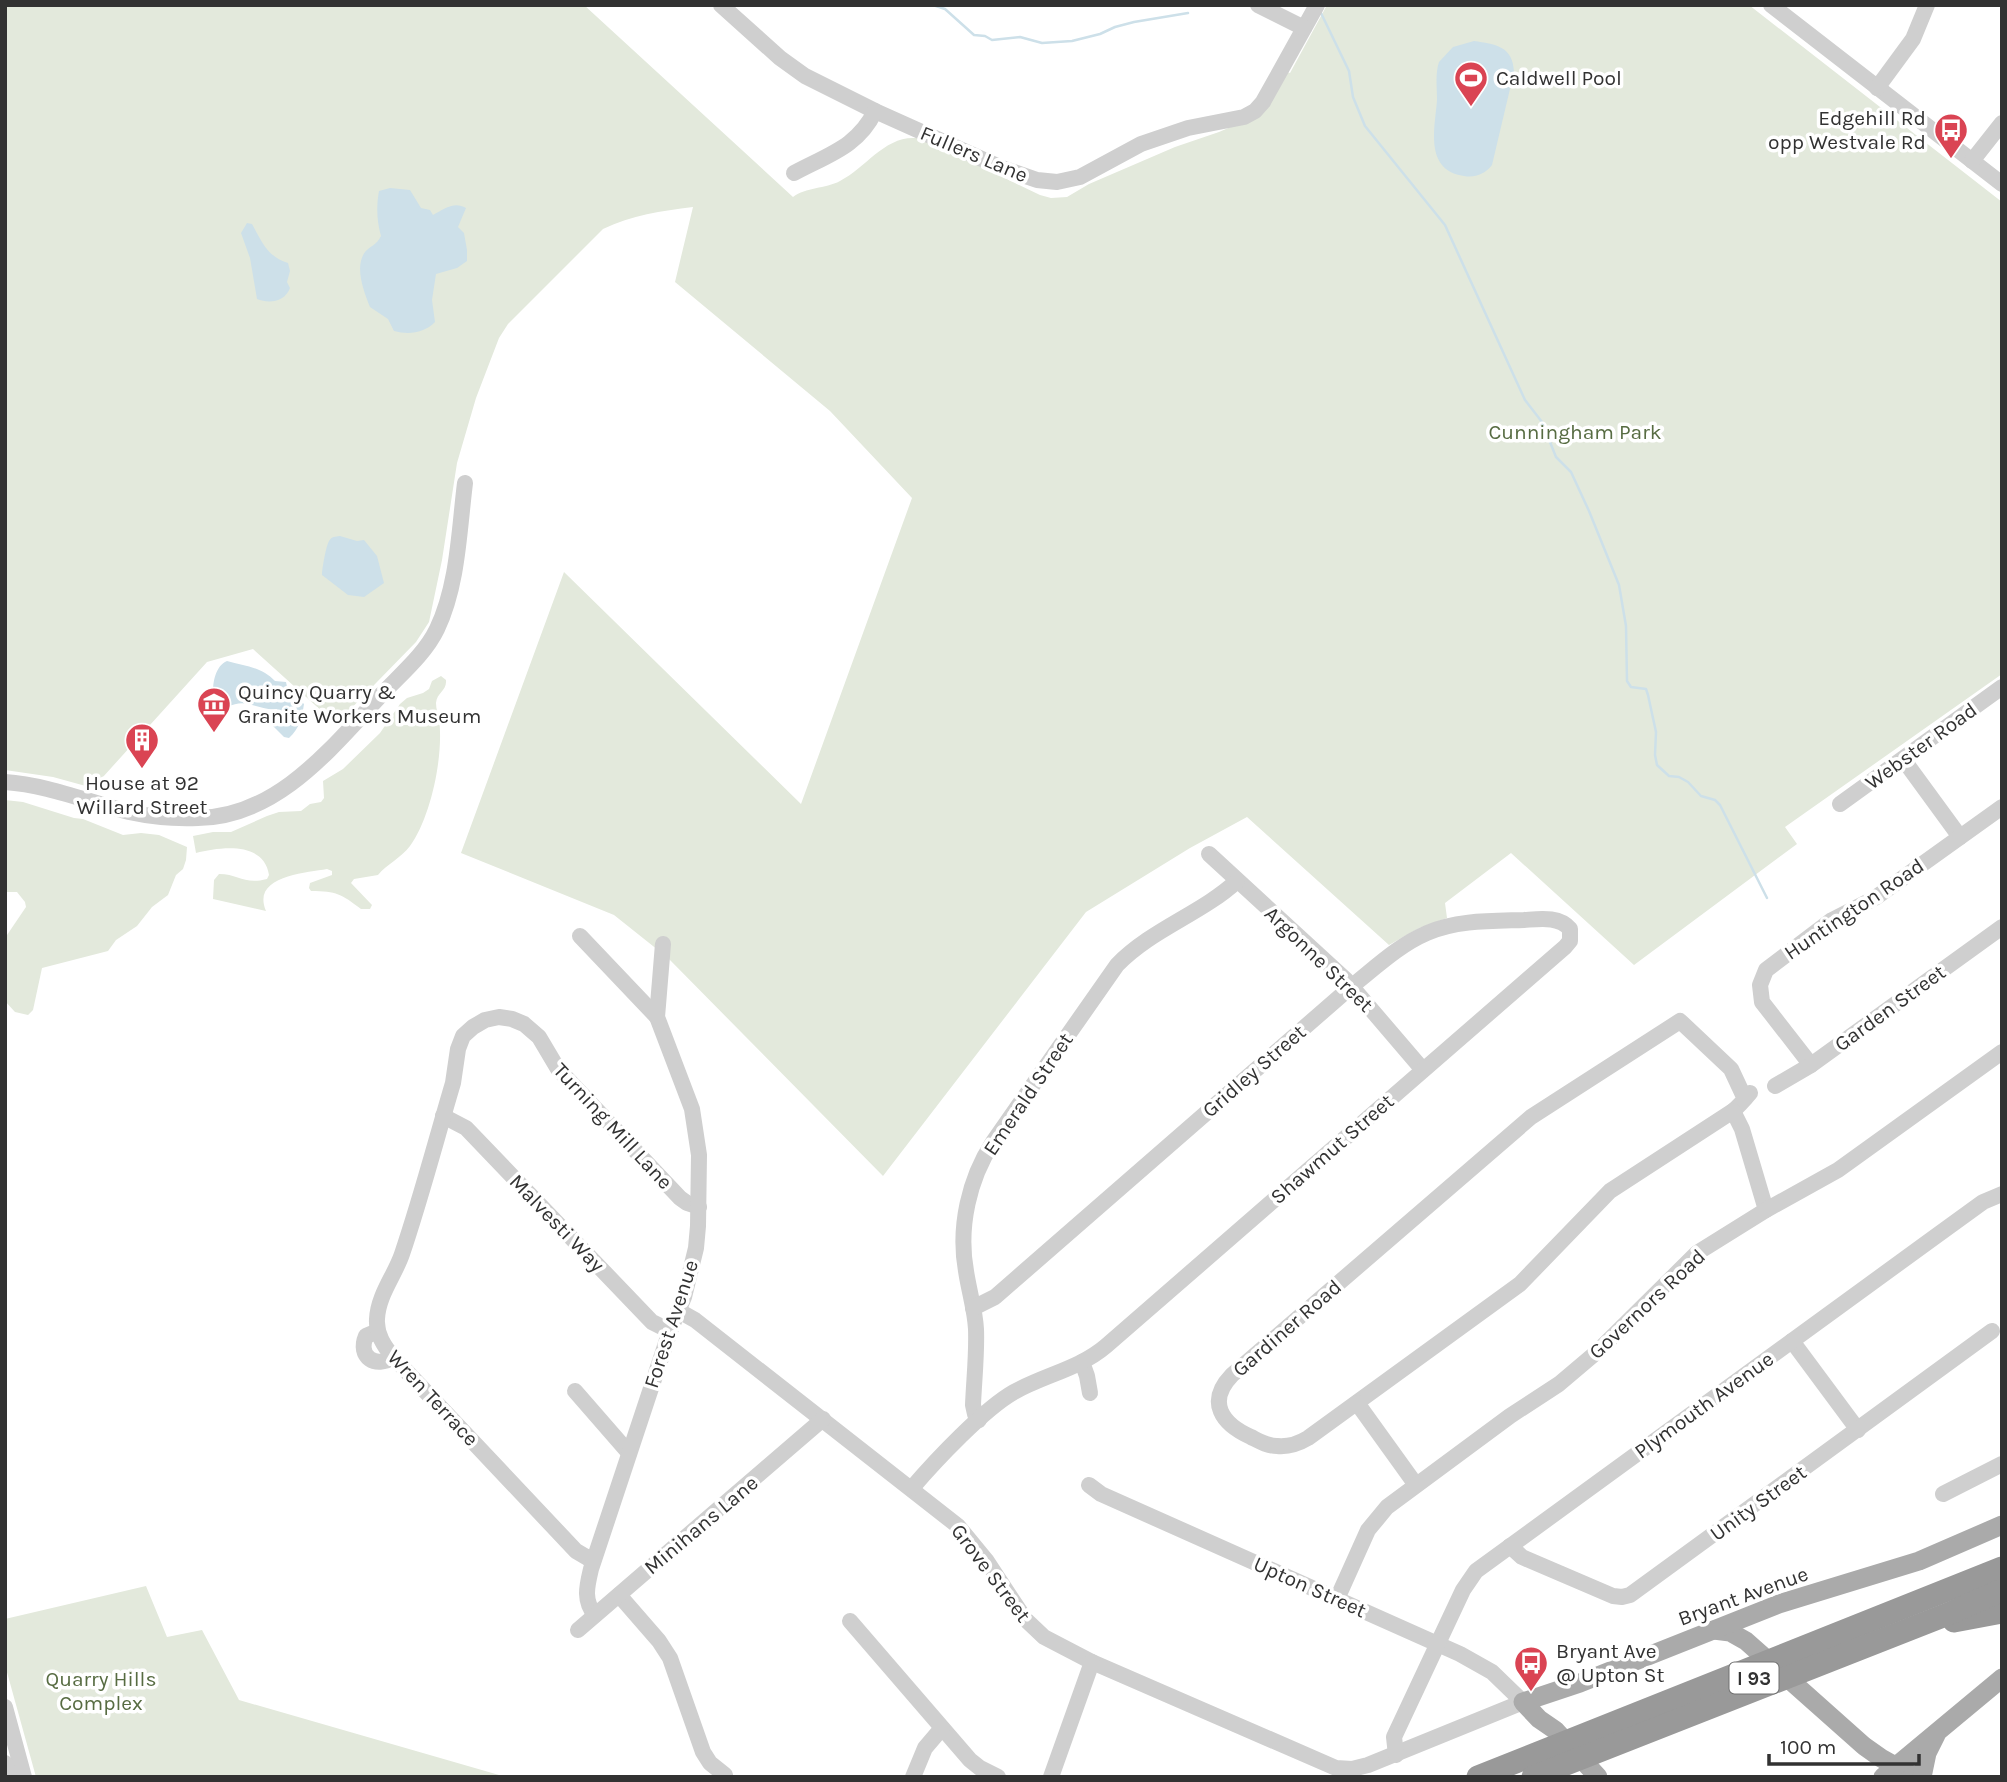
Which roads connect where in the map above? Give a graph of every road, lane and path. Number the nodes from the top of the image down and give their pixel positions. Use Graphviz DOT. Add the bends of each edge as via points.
graph roads {
  1 [pos="721,5"];
  2 [pos="1258,5"];
  3 [pos="1317,5"];
  4 [pos="1771,5"];
  5 [pos="1927,5"];
  6 [pos="1304,28"];
  7 [pos="1877,88"];
  8 [pos="874,111"];
  9 [pos="2002,123"];
  10 [pos="1972,161"];
  11 [pos="794,173"];
  12 [pos="2002,184"];
  13 [pos="465,483"];
  14 [pos="2002,687"];
  15 [pos="1903,759"];
  16 [pos="5,782"];
  17 [pos="1840,804"];
  18 [pos="2002,807"];
  19 [pos="1960,837"];
  20 [pos="1209,854"];
  21 [pos="1237,881"];
  22 [pos="2002,927"];
  23 [pos="1570,929"];
  24 [pos="580,936"];
  25 [pos="663,944"];
  26 [pos="1352,986"];
  27 [pos="657,1017"];
  28 [pos="669,1045"];
  29 [pos="2002,1052"];
  30 [pos="687,1063"];
  31 [pos="1811,1066"];
  32 [pos="1423,1070"];
  33 [pos="1775,1086"];
  34 [pos="1743,1101"];
  35 [pos="443,1116"];
  36 [pos="2002,1194"];
  37 [pos="699,1207"];
  38 [pos="1766,1210"];
  39 [pos="973,1308"];
  40 [pos="678,1311"];
  41 [pos="670,1331"];
  42 [pos="1992,1331"];
  43 [pos="1792,1341"];
  44 [pos="1082,1362"];
  45 [pos="575,1391"];
  46 [pos="1090,1393"];
  47 [pos="1357,1403"];
  48 [pos="823,1419"];
  49 [pos="979,1420"];
  50 [pos="1858,1430"];
  51 [pos="629,1453"];
  52 [pos="2002,1464"];
  53 [pos="1089,1485"];
  54 [pos="1416,1485"];
  55 [pos="912,1488"];
  56 [pos="1942,1494"];
  57 [pos="2002,1525"];
  58 [pos="1510,1546"];
  59 [pos="2002,1550"];
  60 [pos="593,1561"];
  61 [pos="2002,1567"];
  62 [pos="2002,1578"];
  63 [pos="1953,1589"];
  64 [pos="2002,1590"];
  65 [pos="619,1595"];
  66 [pos="1337,1599"];
  67 [pos="2002,1599"];
  68 [pos="2002,1612"];
  69 [pos="595,1615"];
  70 [pos="850,1621"];
  71 [pos="1951,1621"];
  72 [pos="578,1630"];
  73 [pos="1709,1631"];
  74 [pos="1439,1644"];
  75 [pos="1092,1662"];
  76 [pos="2002,1678"];
  77 [pos="1580,1683"];
  78 [pos="1523,1702"];
  79 [pos="5,1707"];
  80 [pos="942,1728"];
  81 [pos="1555,1730"];
  82 [pos="1939,1730"];
  83 [pos="1396,1755"];
  84 [pos="5,1763"];
  85 [pos="1343,1769"];
  86 [pos="1889,1772"];
  87 [pos="725,1775"];
  88 [pos="9,1777"];
  89 [pos="24,1777"];
  90 [pos="913,1777"];
  91 [pos="998,1777"];
  92 [pos="1051,1777"];
  93 [pos="1478,1777"];
  94 [pos="1505,1777"];
  95 [pos="1533,1777"];
  96 [pos="1556,1777"];
  97 [pos="1598,1777"];
  98 [pos="1915,1777"];
  99 [pos="1922,1777"];
  1 -- 8 [label="street, Fullers Lane" via="796,71"];
  2 -- 6 [label="street"];
  3 -- 6 [label="street, Fullers Lane"];
  4 -- 7 [label="street"];
  5 -- 7 [label="street" via="1913,39"];
  6 -- 8 [label="street, Fullers Lane" via="1255,111 1150,140 1087,174 1064,181 1037,180 1011,172"];
  7 -- 10 [label="street"];
  8 -- 11 [label="street" via="866,129 853,141"];
  9 -- 10 [label="street"];
  10 -- 12 [label="street"];
  13 -- 16 [label="street" via="452,584 434,635 337,742 287,788 227,814 178,818 133,813 37,786"];
  14 -- 15 [label="street, Webster Road"];
  15 -- 17 [label="street, Webster Road"];
  15 -- 19 [label="street"];
  18 -- 19 [label="street, Huntington Road"];
  19 -- 31 [label="street, Huntington Road" via="1875,898 1827,923 1762,974 1762,1002"];
  20 -- 21 [label="street, Argonne Street"];
  21 -- 26 [label="street, Argonne Street"];
  21 -- 39 [label="street, Emerald Street" via="1137,947 1118,965 987,1151 971,1189 964,1229 964,1260"];
  22 -- 31 [label="street, Garden Street"];
  23 -- 26 [label="street, Gridley Street" via="1547,919 1446,927 1400,948"];
  23 -- 32 [label="street, Shawmut Street" via="1568,944"];
  24 -- 27 [label="street"];
  25 -- 27 [label="street, Forest Avenue"];
  26 -- 32 [label="street, Argonne Street"];
  26 -- 39 [label="street, Gridley Street" via="995,1297"];
  27 -- 28 [label="street, Forest Avenue"];
  28 -- 30 [label="street"];
  28 -- 37 [label="street, Forest Avenue" via="696,1126"];
  29 -- 38 [label="street, Governors Road" via="1838,1170"];
  31 -- 33 [label="street, Garden Street"];
  32 -- 44 [label="street, Shawmut Street"];
  34 -- 38 [label="street" via="1742,1129"];
  34 -- 47 [label="street, Gardiner Road" via="1610,1191 1520,1284"];
  34 -- 47 [label="street, Gardiner Road" via="1731,1069 1680,1021 1523,1123 1233,1375 1221,1390 1219,1402 1233,1428 1277,1447 1302,1441"];
  35 -- 37 [label="street, Turning Mill Lane" via="456,1055 467,1031 492,1018 519,1021 534,1032 558,1069 680,1198"];
  35 -- 41 [label="street, Malvesti Way" via="466,1128 652,1322"];
  35 -- 60 [label="street, Wren Terrace" via="401,1258 380,1303 378,1331 366,1336 365,1355 379,1363 393,1357 576,1552"];
  36 -- 43 [label="street, Plymouth Avenue" via="1983,1202"];
  37 -- 40 [label="street, Forest Avenue" via="696,1248"];
  38 -- 54 [label="street, Governors Road" via="1697,1253 1559,1384"];
  39 -- 49 [label="street, Emerald Street" via="973,1405"];
  40 -- 41 [label="street, Forest Avenue"];
  40 -- 48 [label="street, Grove Street"];
  41 -- 51 [label="street, Forest Avenue"];
  42 -- 50 [label="street, Unity Street"];
  43 -- 50 [label="street"];
  43 -- 58 [label="street, Plymouth Avenue"];
  44 -- 46 [label="street"];
  44 -- 49 [label="street, Shawmut Street" via="1014,1392"];
  45 -- 51 [label="street"];
  47 -- 54 [label="street"];
  48 -- 55 [label="street, Grove Street"];
  48 -- 65 [label="street, Minihans Lane"];
  49 -- 55 [label="street, Shawmut Street"];
  50 -- 58 [label="street, Unity Street" via="1626,1597 1613,1596 1522,1557"];
  51 -- 60 [label="street, Forest Avenue"];
  52 -- 56 [label="street"];
  53 -- 66 [label="street, Upton Street"];
  54 -- 66 [label="street, Governors Road" via="1372,1523"];
  55 -- 75 [label="street, Grove Street" via="967,1534 1033,1628"];
  57 -- 73 [label="main road, Bryant Avenue" via="1919,1561"];
  58 -- 74 [label="street, Plymouth Avenue" via="1472,1577"];
  59 -- 63 [label="highway"];
  60 -- 69 [label="street, Forest Avenue" via="586,1596"];
  61 -- 63 [label="highway, I 93"];
  62 -- 94 [label="highway, I 93"];
  63 -- 93 [label="highway, I 93"];
  64 -- 95 [label="highway, I 93"];
  65 -- 69 [label="street, Minihans Lane"];
  65 -- 87 [label="street" via="666,1652 703,1752"];
  66 -- 74 [label="street, Upton Street"];
  67 -- 71 [label="highway, I 93"];
  68 -- 71 [label="highway"];
  69 -- 72 [label="street, Minihans Lane"];
  70 -- 80 [label="street"];
  71 -- 96 [label="highway, I 93"];
  73 -- 77 [label="main road, Bryant Avenue"];
  73 -- 86 [label="main road" via="1730,1632 1751,1645"];
  74 -- 78 [label="street, Upton Street" via="1492,1672"];
  74 -- 83 [label="street, Plymouth Avenue" via="1394,1737"];
  75 -- 85 [label="street, Grove Street"];
  75 -- 92 [label="street"];
  76 -- 82 [label="main road"];
  77 -- 78 [label="main road, Bryant Avenue"];
  77 -- 81 [label="main road" via="1555,1707"];
  78 -- 81 [label="main road"];
  78 -- 83 [label="street, Bryant Avenue"];
  79 -- 89 [label="street"];
  80 -- 90 [label="street" via="925,1748"];
  80 -- 91 [label="street" via="975,1764"];
  81 -- 97 [label="main road"];
  82 -- 86 [label="main road"];
  82 -- 99 [label="main road"];
  83 -- 85 [label="street, Bryant Avenue"];
  84 -- 88 [label="street"];
  86 -- 98 [label="main road"];
}
